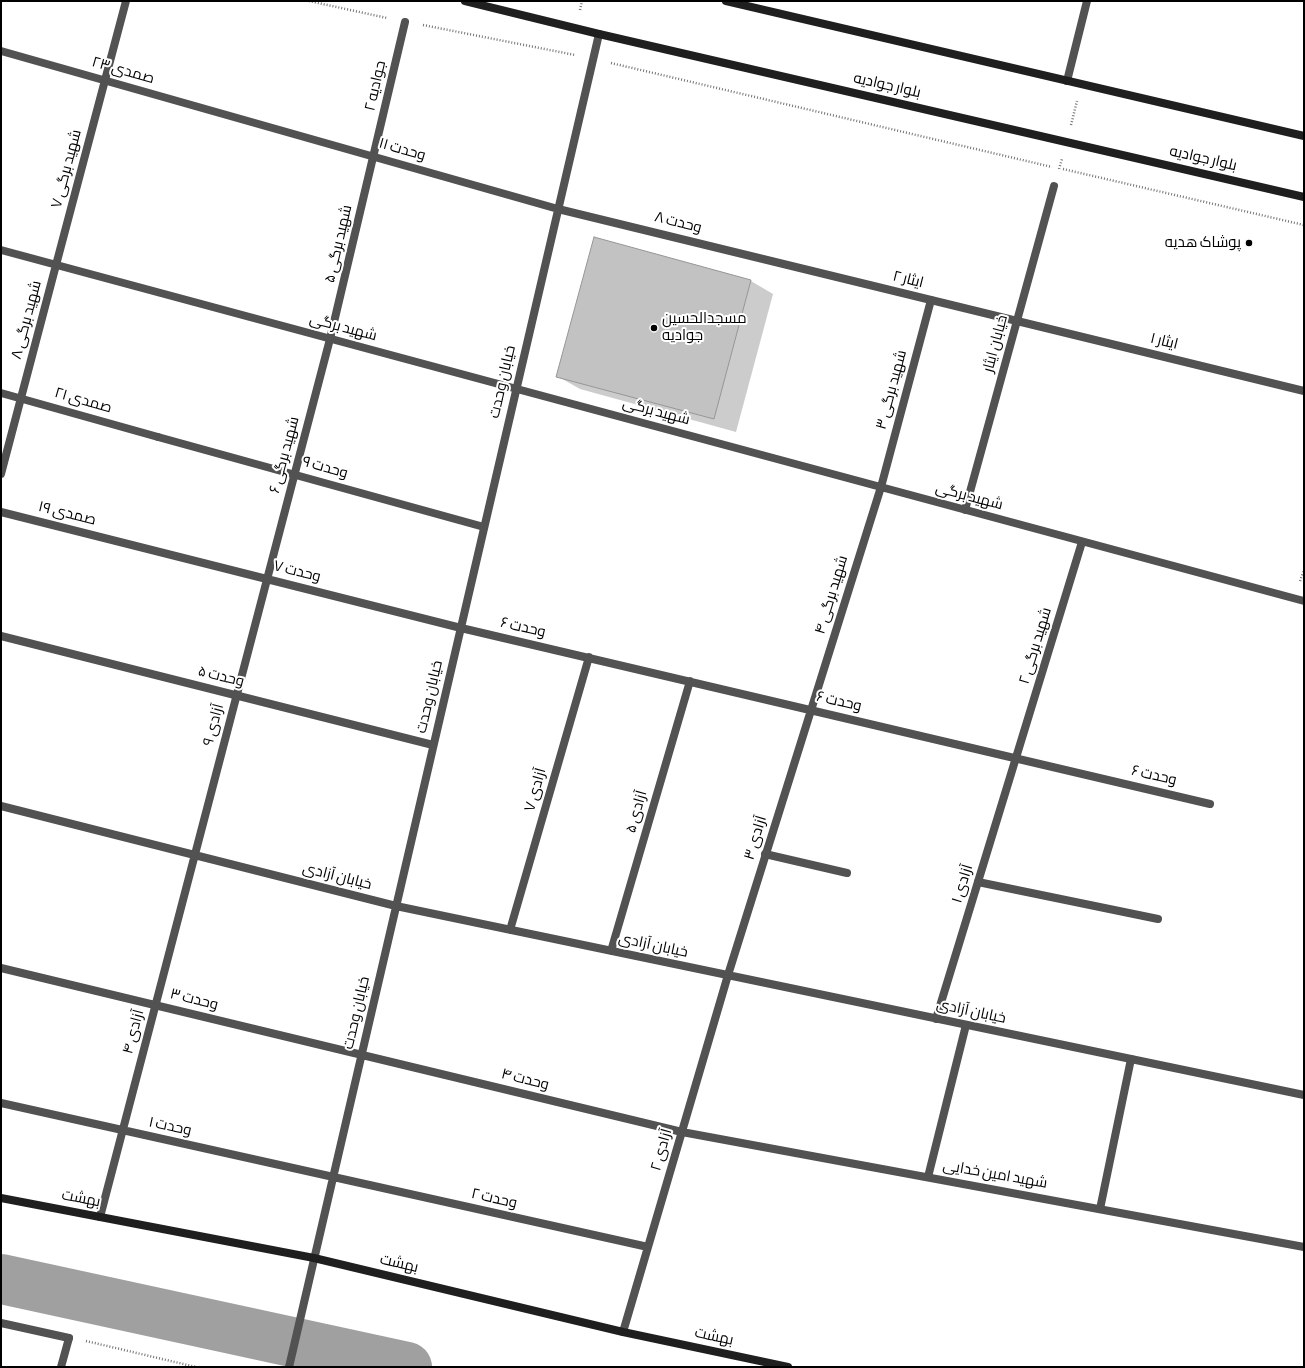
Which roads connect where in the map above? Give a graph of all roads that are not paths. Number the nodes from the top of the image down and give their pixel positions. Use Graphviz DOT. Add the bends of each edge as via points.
graph roads {
  1 [pos="126,1"];
  2 [pos="465,1"];
  3 [pos="726,1"];
  4 [pos="1087,1"];
  5 [pos="405,22"];
  6 [pos="599,34"];
  7 [pos="1,51"];
  8 [pos="105,80"];
  9 [pos="1067,81"];
  10 [pos="238,118"];
  11 [pos="1304,136"];
  12 [pos="374,156"];
  13 [pos="1054,186"];
  14 [pos="1304,197"];
  15 [pos="558,208"];
  16 [pos="1,250"];
  17 [pos="56,265"];
  18 [pos="792,265"];
  19 [pos="930,300"];
  20 [pos="1017,321"];
  21 [pos="330,339"];
  22 [pos="516,389"];
  23 [pos="1304,391"];
  24 [pos="1,393"];
  25 [pos="21,398"];
  26 [pos="158,437"];
  27 [pos="1,474"];
  28 [pos="294,475"];
  29 [pos="881,487"];
  30 [pos="965,510"];
  31 [pos="1,512"];
  32 [pos="484,527"];
  33 [pos="1082,542"];
  34 [pos="126,543"];
  35 [pos="268,579"];
  36 [pos="1304,602"];
  37 [pos="461,628"];
  38 [pos="1,636"];
  39 [pos="589,657"];
  40 [pos="690,681"];
  41 [pos="236,696"];
  42 [pos="811,710"];
  43 [pos="433,745"];
  44 [pos="1016,758"];
  45 [pos="1210,804"];
  46 [pos="1,806"];
  47 [pos="765,854"];
  48 [pos="195,855"];
  49 [pos="848,873"];
  50 [pos="978,882"];
  51 [pos="396,906"];
  52 [pos="1158,919"];
  53 [pos="510,930"];
  54 [pos="611,951"];
  55 [pos="1,968"];
  56 [pos="728,975"];
  57 [pos="155,1005"];
  58 [pos="936,1019"];
  59 [pos="966,1025"];
  60 [pos="361,1055"];
  61 [pos="1131,1059"];
  62 [pos="1304,1095"];
  63 [pos="1,1104"];
  64 [pos="122,1130"];
  65 [pos="682,1132"];
  66 [pos="333,1177"];
  67 [pos="928,1177"];
  68 [pos="1,1198"];
  69 [pos="1100,1209"];
  70 [pos="100,1217"];
  71 [pos="648,1247"];
  72 [pos="1304,1247"];
  73 [pos="314,1258"];
  74 [pos="1,1323"];
  75 [pos="623,1332"];
  76 [pos="61,1367"];
  77 [pos="288,1367"];
  78 [pos="788,1367"];
  1 -- 8 [label="street, شهید برگی ۷"];
  2 -- 6 [label="main road, بلوار جوادیه"];
  3 -- 9 [label="main road"];
  4 -- 9 [label="street"];
  5 -- 12 [label="street, جوادیه ۲"];
  6 -- 14 [label="main road, بلوار جوادیه"];
  6 -- 15 [label="street, خیابان وحدت"];
  7 -- 8 [label="street, صمدی ۲۳"];
  8 -- 10 [label="street, صمدی ۲۳"];
  8 -- 17 [label="street, شهید برگی ۷"];
  9 -- 11 [label="main road"];
  10 -- 12 [label="street, وحدت ۱۱"];
  12 -- 15 [label="street, وحدت ۱۱"];
  12 -- 21 [label="street, شهید برگی ۵"];
  13 -- 20 [label="street, خیابان ایثار"];
  15 -- 18 [label="street, وحدت ۸"];
  15 -- 22 [label="street, خیابان وحدت"];
  16 -- 17 [label="street, شهید برگی"];
  17 -- 21 [label="street, شهید برگی"];
  17 -- 25 [label="street, شهید برگی ۸"];
  18 -- 19 [label="street, ایثار ۲"];
  19 -- 20 [label="street, ایثار ۲"];
  19 -- 29 [label="street, شهید برگی ۳"];
  20 -- 23 [label="street, ایثار ۱"];
  20 -- 30 [label="street, خیابان ایثار"];
  21 -- 22 [label="street, شهید برگی"];
  21 -- 28 [label="street, شهید برگی ۶"];
  22 -- 29 [label="street, شهید برگی"];
  22 -- 32 [label="street, خیابان وحدت"];
  24 -- 25 [label="street, صمدی ۲۱"];
  25 -- 26 [label="street, صمدی ۲۱"];
  25 -- 27 [label="street, شهید برگی ۸"];
  26 -- 28 [label="street, وحدت ۹"];
  28 -- 32 [label="street, وحدت ۹"];
  28 -- 35 [label="street, شهید برگی ۶"];
  29 -- 30 [label="street, شهید برگی"];
  29 -- 42 [label="street, شهید برگی ۴"];
  30 -- 33 [label="street, شهید برگی"];
  31 -- 34 [label="street, صمدی ۱۹"];
  32 -- 37 [label="street, خیابان وحدت"];
  33 -- 36 [label="street, شهید برگی"];
  33 -- 44 [label="street, شهید برگی ۲"];
  34 -- 35 [label="street, وحدت ۷"];
  35 -- 37 [label="street, وحدت ۷"];
  35 -- 41 [label="street, آزادی ۹"];
  37 -- 39 [label="street, وحدت ۶"];
  37 -- 43 [label="street, خیابان وحدت"];
  38 -- 41 [label="street, وحدت ۵"];
  39 -- 40 [label="street, وحدت ۶"];
  39 -- 53 [label="street, آزادی ۷"];
  40 -- 42 [label="street, وحدت ۶"];
  40 -- 54 [label="street, آزادی ۵"];
  41 -- 43 [label="street, وحدت ۵"];
  41 -- 48 [label="street, آزادی ۹"];
  42 -- 44 [label="street, وحدت ۶"];
  42 -- 47 [label="street, آزادی ۳"];
  43 -- 51 [label="street, خیابان وحدت"];
  44 -- 45 [label="street, وحدت ۶"];
  44 -- 50 [label="street, آزادی ۱"];
  46 -- 48 [label="street, خیابان آزادی"];
  47 -- 49 [label="street"];
  47 -- 56 [label="street, آزادی ۳"];
  48 -- 51 [label="street, خیابان آزادی"];
  48 -- 57 [label="street, آزادی ۴"];
  50 -- 52 [label="street"];
  50 -- 58 [label="street, آزادی ۱"];
  51 -- 53 [label="street, خیابان آزادی"];
  51 -- 60 [label="street, خیابان وحدت"];
  53 -- 54 [label="street, خیابان آزادی"];
  54 -- 56 [label="street, خیابان آزادی"];
  55 -- 57 [label="street, وحدت ۳"];
  56 -- 58 [label="street, خیابان آزادی"];
  56 -- 65 [label="street, آزادی ۲"];
  57 -- 60 [label="street, وحدت ۳"];
  57 -- 64 [label="street, آزادی ۴"];
  58 -- 59 [label="street, خیابان آزادی"];
  59 -- 61 [label="street, خیابان آزادی"];
  59 -- 67 [label="street"];
  60 -- 65 [label="street, وحدت ۴"];
  60 -- 66 [label="street, خیابان وحدت"];
  61 -- 62 [label="street, خیابان آزادی"];
  61 -- 69 [label="street"];
  63 -- 64 [label="street, وحدت ۱"];
  64 -- 66 [label="street, وحدت ۱"];
  64 -- 70 [label="street, آزادی ۴"];
  65 -- 67 [label="street, شهید امین خدایی"];
  65 -- 71 [label="street, آزادی ۲"];
  66 -- 71 [label="street, وحدت ۲"];
  66 -- 73 [label="street, خیابان وحدت"];
  67 -- 69 [label="street, شهید امین خدایی"];
  68 -- 70 [label="main road, بهشت"];
  69 -- 72 [label="street, شهید امین خدایی"];
  70 -- 73 [label="main road, بهشت"];
  71 -- 75 [label="street, آزادی ۲"];
  73 -- 75 [label="main road, بهشت"];
  73 -- 77 [label="street, خیابان وحدت"];
  74 -- 76 [label="street" via="69,1338"];
  75 -- 78 [label="main road, بهشت"];
}
